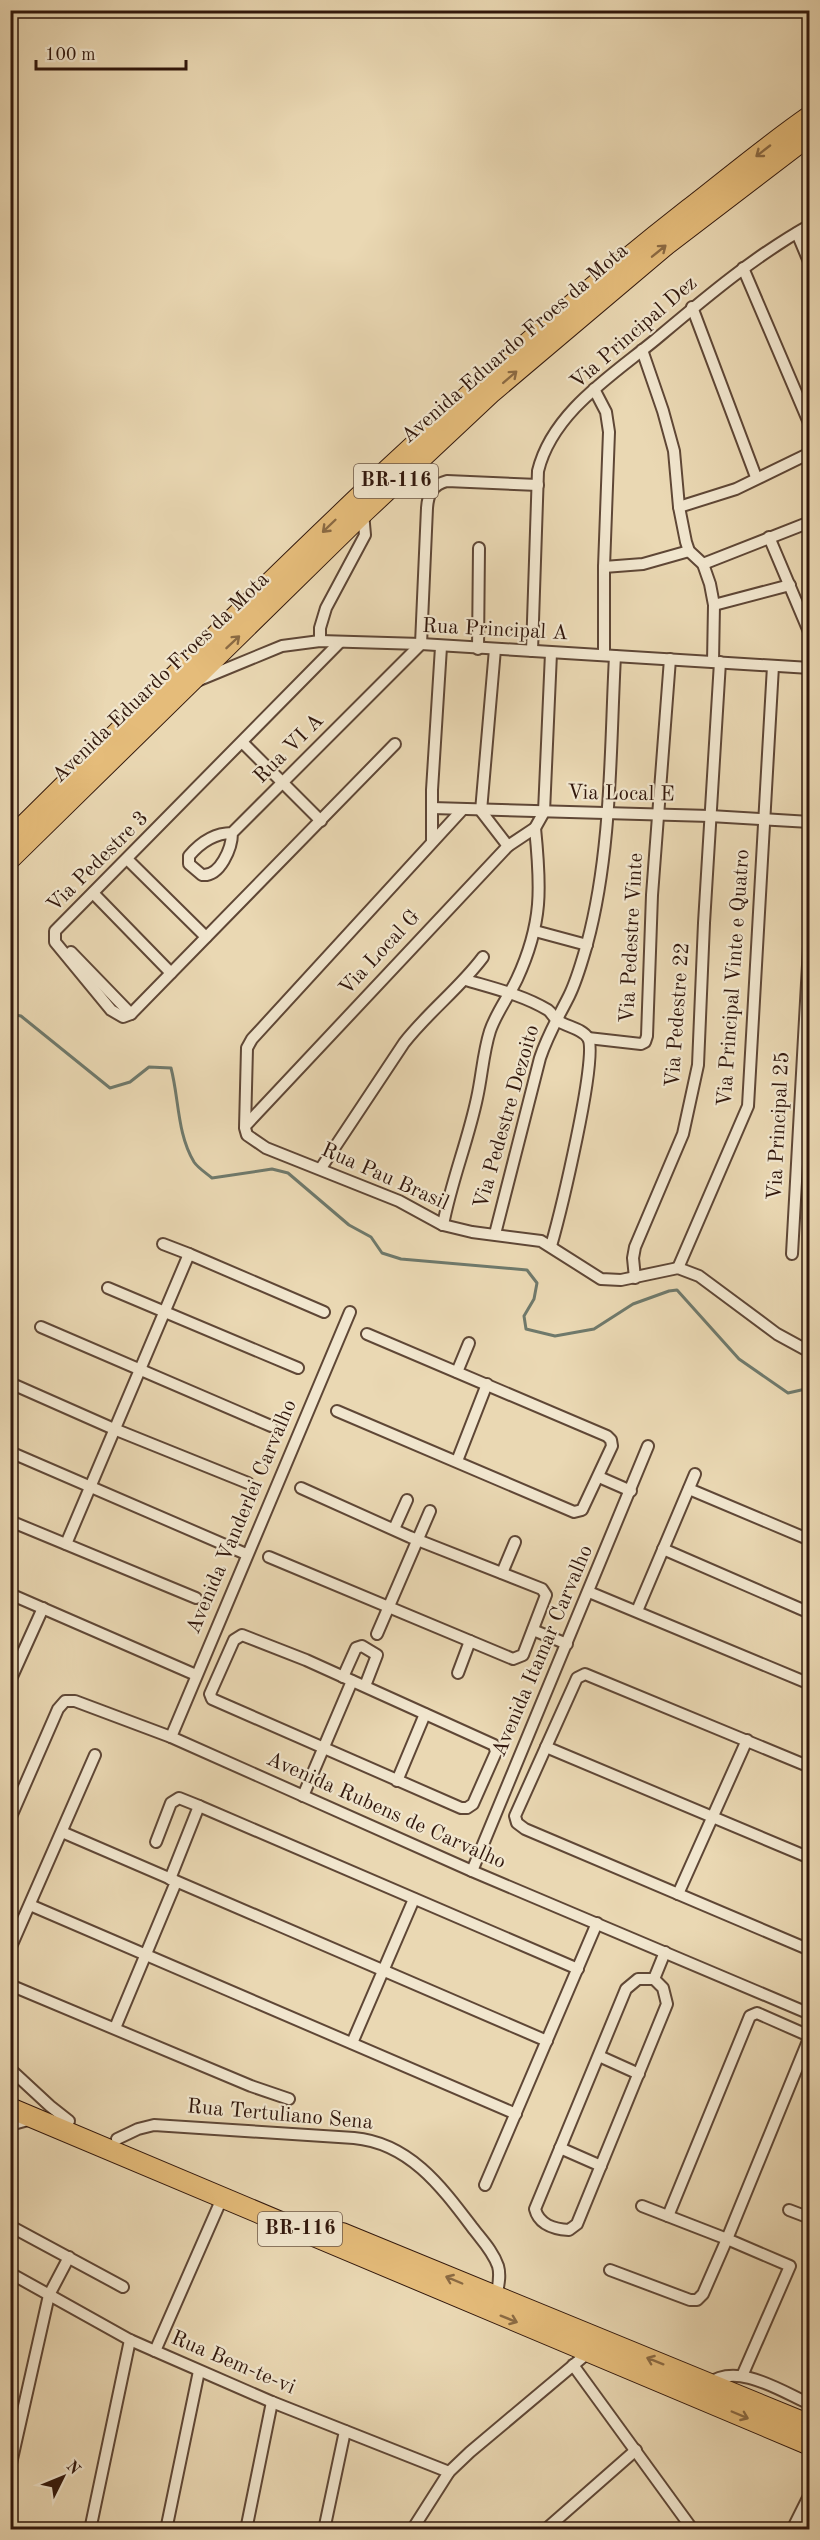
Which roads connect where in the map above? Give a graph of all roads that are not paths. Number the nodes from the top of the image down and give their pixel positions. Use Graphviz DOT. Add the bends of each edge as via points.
graph roads {
  1 [pos="810,116"];
  2 [pos="810,135"];
  3 [pos="810,225"];
  4 [pos="796,232"];
  5 [pos="810,264"];
  6 [pos="743,268"];
  7 [pos="692,307"];
  8 [pos="642,350"];
  9 [pos="594,389"];
  10 [pos="810,425"];
  11 [pos="810,453"];
  12 [pos="756,477"];
  13 [pos="538,485"];
  14 [pos="679,507"];
  15 [pos="363,513"];
  16 [pos="810,522"];
  17 [pos="769,537"];
  18 [pos="479,548"];
  19 [pos="689,551"];
  20 [pos="703,564"];
  21 [pos="604,567"];
  22 [pos="790,585"];
  23 [pos="714,605"];
  24 [pos="810,634"];
  25 [pos="320,641"];
  26 [pos="340,642"];
  27 [pos="421,644"];
  28 [pos="441,647"];
  29 [pos="478,649"];
  30 [pos="495,650"];
  31 [pos="532,651"];
  32 [pos="551,653"];
  33 [pos="604,655"];
  34 [pos="615,656"];
  35 [pos="670,659"];
  36 [pos="716,662"];
  37 [pos="773,666"];
  38 [pos="810,668"];
  39 [pos="186,686"];
  40 [pos="243,743"];
  41 [pos="395,744"];
  42 [pos="283,781"];
  43 [pos="432,808"];
  44 [pos="462,810"];
  45 [pos="481,811"];
  46 [pos="544,812"];
  47 [pos="607,813"];
  48 [pos="659,815"];
  49 [pos="710,816"];
  50 [pos="764,820"];
  51 [pos="321,821"];
  52 [pos="810,822"];
  53 [pos="535,828"];
  54 [pos="232,833"];
  55 [pos="10,839"];
  56 [pos="432,841"];
  57 [pos="508,846"];
  58 [pos="10,859"];
  59 [pos="128,860"];
  60 [pos="93,893"];
  61 [pos="810,929"];
  62 [pos="535,932"];
  63 [pos="206,937"];
  64 [pos="587,945"];
  65 [pos="483,957"];
  66 [pos="171,974"];
  67 [pos="466,980"];
  68 [pos="509,993"];
  69 [pos="555,1019"];
  70 [pos="588,1038"];
  71 [pos="247,1124"];
  72 [pos="321,1168"];
  73 [pos="443,1226"];
  74 [pos="495,1234"];
  75 [pos="163,1244"];
  76 [pos="551,1246"];
  77 [pos="189,1254"];
  78 [pos="792,1254"];
  79 [pos="678,1268"];
  80 [pos="635,1278"];
  81 [pos="108,1288"];
  82 [pos="164,1310"];
  83 [pos="324,1312"];
  84 [pos="350,1312"];
  85 [pos="41,1327"];
  86 [pos="367,1334"];
  87 [pos="469,1343"];
  88 [pos="810,1352"];
  89 [pos="298,1368"];
  90 [pos="139,1370"];
  91 [pos="457,1372"];
  92 [pos="10,1383"];
  93 [pos="487,1384"];
  94 [pos="337,1411"];
  95 [pos="271,1426"];
  96 [pos="114,1429"];
  97 [pos="648,1446"];
  98 [pos="10,1452"];
  99 [pos="457,1461"];
  100 [pos="695,1474"];
  101 [pos="598,1477"];
  102 [pos="248,1483"];
  103 [pos="90,1486"];
  104 [pos="301,1488"];
  105 [pos="689,1489"];
  106 [pos="631,1491"];
  107 [pos="407,1500"];
  108 [pos="430,1510"];
  109 [pos="10,1521"];
  110 [pos="394,1529"];
  111 [pos="418,1540"];
  112 [pos="810,1540"];
  113 [pos="515,1542"];
  114 [pos="66,1544"];
  115 [pos="663,1549"];
  116 [pos="246,1554"];
  117 [pos="269,1557"];
  118 [pos="502,1573"];
  119 [pos="589,1592"];
  120 [pos="10,1594"];
  121 [pos="196,1599"];
  122 [pos="389,1606"];
  123 [pos="43,1608"];
  124 [pos="637,1611"];
  125 [pos="810,1613"];
  126 [pos="533,1630"];
  127 [pos="377,1634"];
  128 [pos="470,1641"];
  129 [pos="567,1644"];
  130 [pos="458,1673"];
  131 [pos="196,1675"];
  132 [pos="348,1679"];
  133 [pos="10,1681"];
  134 [pos="810,1684"];
  135 [pos="366,1686"];
  136 [pos="425,1714"];
  137 [pos="171,1737"];
  138 [pos="747,1740"];
  139 [pos="546,1747"];
  140 [pos="323,1749"];
  141 [pos="95,1755"];
  142 [pos="810,1767"];
  143 [pos="397,1780"];
  144 [pos="303,1796"];
  145 [pos="199,1806"];
  146 [pos="713,1817"];
  147 [pos="10,1819"];
  148 [pos="62,1832"];
  149 [pos="156,1842"];
  150 [pos="810,1858"];
  151 [pos="472,1871"];
  152 [pos="173,1880"];
  153 [pos="678,1894"];
  154 [pos="414,1899"];
  155 [pos="30,1905"];
  156 [pos="597,1923"];
  157 [pos="10,1949"];
  158 [pos="810,1950"];
  159 [pos="665,1952"];
  160 [pos="145,1953"];
  161 [pos="578,1969"];
  162 [pos="384,1970"];
  163 [pos="654,1979"];
  164 [pos="10,1985"];
  165 [pos="810,2014"];
  166 [pos="115,2028"];
  167 [pos="547,2041"];
  168 [pos="352,2043"];
  169 [pos="599,2056"];
  170 [pos="10,2069"];
  171 [pos="639,2074"];
  172 [pos="10,2094"];
  173 [pos="289,2099"];
  174 [pos="10,2108"];
  175 [pos="516,2114"];
  176 [pos="35,2118"];
  177 [pos="69,2121"];
  178 [pos="10,2125"];
  179 [pos="117,2139"];
  180 [pos="560,2148"];
  181 [pos="600,2166"];
  182 [pos="485,2185"];
  183 [pos="223,2196"];
  184 [pos="642,2206"];
  185 [pos="789,2210"];
  186 [pos="668,2216"];
  187 [pos="810,2218"];
  188 [pos="10,2226"];
  189 [pos="727,2239"];
  190 [pos="69,2257"];
  191 [pos="610,2270"];
  192 [pos="10,2273"];
  193 [pos="123,2287"];
  194 [pos="49,2295"];
  195 [pos="496,2298"];
  196 [pos="130,2340"];
  197 [pos="155,2351"];
  198 [pos="590,2352"];
  199 [pos="573,2365"];
  200 [pos="199,2371"];
  201 [pos="742,2376"];
  202 [pos="706,2390"];
  203 [pos="272,2402"];
  204 [pos="810,2404"];
  205 [pos="810,2425"];
  206 [pos="345,2431"];
  207 [pos="810,2445"];
  208 [pos="636,2450"];
  209 [pos="10,2468"];
  210 [pos="449,2472"];
  211 [pos="810,2494"];
  212 [pos="90,2529"];
  213 [pos="166,2529"];
  214 [pos="246,2529"];
  215 [pos="324,2529"];
  216 [pos="412,2529"];
  217 [pos="546,2529"];
  218 [pos="693,2529"];
  219 [pos="792,2529"];
  1 -- 55 [label="highway, Avenida Eduardo Froes da Mota, one-way" via="633,253 508,359 318,537"];
  15 -- 2 [label="highway, Avenida Eduardo Froes da Mota / BR-116, one-way" via="492,392 598,301"];
  3 -- 4 [label="street, Via Principal Dez"];
  4 -- 5 [label="street"];
  4 -- 6 [label="street, Via Principal Dez"];
  6 -- 7 [label="street, Via Principal Dez"];
  6 -- 10 [label="street"];
  7 -- 8 [label="street, Via Principal Dez"];
  7 -- 12 [label="street"];
  8 -- 9 [label="street, Via Principal Dez"];
  8 -- 14 [label="street" via="674,451"];
  9 -- 13 [label="street, Via Principal Dez" via="546,447"];
  9 -- 21 [label="street" via="604,405 609,432"];
  11 -- 12 [label="street"];
  12 -- 14 [label="street" via="736,489"];
  13 -- 27 [label="street" via="447,481 434,487 428,500"];
  13 -- 31 [label="street, Via Principal Dez"];
  14 -- 19 [label="street"];
  15 -- 25 [label="street" via="365,536 326,608"];
  39 -- 15 [label="highway, Avenida Eduardo Froes da Mota / BR-116, one-way"];
  16 -- 17 [label="street"];
  17 -- 20 [label="street"];
  17 -- 22 [label="street"];
  18 -- 29 [label="street"];
  19 -- 20 [label="street"];
  19 -- 21 [label="street" via="643,564"];
  20 -- 23 [label="street, Via Pedestre 22"];
  21 -- 33 [label="street"];
  22 -- 23 [label="street"];
  22 -- 24 [label="street"];
  23 -- 36 [label="street, Via Pedestre 22"];
  25 -- 26 [label="street, Rua Principal A"];
  25 -- 39 [label="street, Rua Principal A" via="282,646"];
  26 -- 27 [label="street, Rua Principal A"];
  26 -- 40 [label="street, Via Pedestre 3"];
  27 -- 28 [label="street, Rua Principal A"];
  27 -- 42 [label="street, Rua VI A"];
  28 -- 29 [label="street, Rua Principal A"];
  28 -- 43 [label="street"];
  29 -- 30 [label="street, Rua Principal A"];
  30 -- 31 [label="street, Rua Principal A"];
  30 -- 45 [label="street"];
  31 -- 32 [label="street, Rua Principal A"];
  32 -- 33 [label="street, Rua Principal A"];
  32 -- 46 [label="street"];
  33 -- 34 [label="street, Rua Principal A"];
  34 -- 35 [label="street, Rua Principal A"];
  34 -- 47 [label="street, Via Pedestre Dezoito"];
  35 -- 36 [label="street, Rua Principal A"];
  35 -- 48 [label="street"];
  36 -- 37 [label="street, Rua Principal A"];
  36 -- 49 [label="street, Via Pedestre 22"];
  37 -- 38 [label="street, Rua Principal A"];
  37 -- 50 [label="street, Via Principal Vinte e Quatro"];
  39 -- 58 [label="highway, Avenida Eduardo Froes da Mota / BR-116"];
  40 -- 42 [label="street"];
  40 -- 59 [label="street, Via Pedestre 3"];
  41 -- 51 [label="street, Via Pedestre 3"];
  42 -- 51 [label="street"];
  42 -- 54 [label="street, Rua VI A"];
  43 -- 44 [label="street, Via Local E"];
  43 -- 56 [label="street"];
  44 -- 45 [label="street, Via Local E"];
  44 -- 56 [label="street"];
  45 -- 46 [label="street, Via Local E"];
  45 -- 57 [label="street"];
  46 -- 47 [label="street, Via Local E"];
  46 -- 53 [label="street, Via Local G"];
  47 -- 48 [label="street, Via Local E"];
  47 -- 64 [label="street, Via Pedestre Dezoito" via="598,895"];
  48 -- 49 [label="street, Via Local E"];
  48 -- 70 [label="street, Via Pedestre Vinte" via="647,1036 641,1044"];
  49 -- 50 [label="street, Via Local E"];
  49 -- 80 [label="street, Via Pedestre 22" via="698,1065 683,1134 635,1247"];
  50 -- 52 [label="street, Via Local E"];
  50 -- 79 [label="street, Via Principal Vinte e Quatro" via="748,1106"];
  51 -- 63 [label="street, Via Pedestre 3"];
  53 -- 57 [label="street, Via Local G"];
  53 -- 62 [label="street" via="540,888"];
  54 -- 54 [label="street, Rua VI A" via="214,836 188,861 206,876 230,849"];
  56 -- 71 [label="street" via="252,1039 247,1048"];
  57 -- 71 [label="street, Via Local G"];
  59 -- 60 [label="street, Via Pedestre 3"];
  59 -- 63 [label="street"];
  60 -- 66 [label="street"];
  60 -- 66 [label="street, Via Pedestre 3" via="54,934 55,942 111,1010 123,1017 131,1014"];
  61 -- 78 [label="street, Via Principal 25"];
  62 -- 64 [label="street"];
  62 -- 68 [label="street"];
  63 -- 66 [label="street, Via Pedestre 3"];
  64 -- 69 [label="street, Via Pedestre Dezoito" via="570,995"];
  65 -- 67 [label="street"];
  67 -- 68 [label="street"];
  67 -- 72 [label="street" via="412,1033"];
  68 -- 69 [label="street" via="549,1011"];
  68 -- 73 [label="street" via="491,1028"];
  69 -- 70 [label="street"];
  69 -- 74 [label="street, Via Pedestre Dezoito" via="540,1058"];
  70 -- 76 [label="street" via="589,1075"];
  71 -- 72 [label="street, Rua Pau Brasil" via="249,1137 266,1148"];
  72 -- 73 [label="street, Rua Pau Brasil" via="399,1201"];
  73 -- 74 [label="street, Rua Pau Brasil"];
  74 -- 76 [label="street, Rua Pau Brasil"];
  75 -- 77 [label="street"];
  76 -- 80 [label="street, Rua Pau Brasil" via="594,1276 609,1281"];
  77 -- 82 [label="street"];
  77 -- 83 [label="street"];
  79 -- 80 [label="street, Rua Pau Brasil"];
  79 -- 88 [label="street" via="699,1276 777,1334"];
  81 -- 82 [label="street"];
  82 -- 89 [label="street"];
  82 -- 90 [label="street"];
  84 -- 116 [label="street, Avenida Vanderlei Carvalho"];
  85 -- 90 [label="street"];
  86 -- 91 [label="street"];
  87 -- 91 [label="street"];
  90 -- 95 [label="street"];
  90 -- 96 [label="street"];
  91 -- 93 [label="street"];
  92 -- 96 [label="street"];
  93 -- 99 [label="street"];
  93 -- 101 [label="street" via="610,1438 612,1446"];
  94 -- 99 [label="street"];
  96 -- 102 [label="street"];
  96 -- 103 [label="street"];
  97 -- 106 [label="street, Avenida Itamar Carvalho"];
  98 -- 103 [label="street"];
  99 -- 101 [label="street" via="573,1512 582,1510"];
  100 -- 105 [label="street"];
  101 -- 106 [label="street"];
  103 -- 114 [label="street"];
  103 -- 116 [label="street"];
  104 -- 110 [label="street"];
  105 -- 112 [label="street"];
  105 -- 115 [label="street"];
  106 -- 119 [label="street, Avenida Itamar Carvalho"];
  107 -- 110 [label="street"];
  108 -- 111 [label="street"];
  109 -- 114 [label="street"];
  110 -- 111 [label="street"];
  111 -- 118 [label="street"];
  111 -- 122 [label="street"];
  113 -- 118 [label="street"];
  114 -- 121 [label="street"];
  115 -- 124 [label="street"];
  115 -- 125 [label="street"];
  116 -- 131 [label="street, Avenida Vanderlei Carvalho"];
  117 -- 122 [label="street"];
  118 -- 126 [label="street" via="545,1593"];
  119 -- 124 [label="street"];
  119 -- 129 [label="street, Avenida Itamar Carvalho"];
  120 -- 123 [label="street"];
  122 -- 127 [label="street"];
  122 -- 128 [label="street"];
  123 -- 131 [label="street"];
  123 -- 133 [label="street"];
  124 -- 134 [label="street"];
  126 -- 128 [label="street" via="523,1655 517,1659"];
  126 -- 129 [label="street"];
  128 -- 130 [label="street"];
  129 -- 151 [label="street, Avenida Itamar Carvalho"];
  131 -- 137 [label="street, Avenida Vanderlei Carvalho"];
  132 -- 135 [label="street"];
  132 -- 135 [label="street" via="356,1648 362,1646 377,1655"];
  132 -- 140 [label="street"];
  132 -- 140 [label="street" via="240,1636 234,1640 210,1694 214,1701"];
  135 -- 136 [label="street"];
  136 -- 143 [label="street"];
  136 -- 143 [label="street" via="494,1745 496,1752 473,1804 467,1808"];
  137 -- 144 [label="street, Avenida Rubens de Carvalho"];
  137 -- 147 [label="street, Avenida Rubens de Carvalho" via="75,1701 65,1701"];
  138 -- 139 [label="street" via="585,1674 577,1678"];
  138 -- 142 [label="street"];
  138 -- 146 [label="street"];
  139 -- 146 [label="street"];
  139 -- 153 [label="street" via="515,1816 517,1823"];
  140 -- 143 [label="street"];
  140 -- 144 [label="street"];
  141 -- 148 [label="street"];
  144 -- 151 [label="street, Avenida Rubens de Carvalho"];
  145 -- 149 [label="street" via="179,1798 171,1803"];
  145 -- 152 [label="street"];
  145 -- 154 [label="street"];
  146 -- 150 [label="street"];
  146 -- 153 [label="street"];
  148 -- 152 [label="street"];
  148 -- 155 [label="street"];
  151 -- 156 [label="street, Avenida Rubens de Carvalho"];
  152 -- 160 [label="street"];
  152 -- 162 [label="street"];
  153 -- 158 [label="street"];
  154 -- 161 [label="street"];
  154 -- 162 [label="street"];
  155 -- 157 [label="street"];
  155 -- 160 [label="street"];
  156 -- 159 [label="street, Avenida Rubens de Carvalho"];
  156 -- 161 [label="street"];
  159 -- 163 [label="street"];
  159 -- 165 [label="street, Avenida Rubens de Carvalho"];
  160 -- 166 [label="street"];
  160 -- 168 [label="street"];
  161 -- 167 [label="street"];
  162 -- 167 [label="street"];
  162 -- 168 [label="street"];
  163 -- 169 [label="street" via="638,1979 630,1984"];
  163 -- 171 [label="street" via="663,1988 667,2004"];
  164 -- 166 [label="street"];
  166 -- 173 [label="street"];
  167 -- 175 [label="street"];
  168 -- 175 [label="street"];
  169 -- 171 [label="street"];
  169 -- 180 [label="street"];
  170 -- 177 [label="street"];
  171 -- 181 [label="street"];
  172 -- 177 [label="highway"];
  174 -- 176 [label="highway, BR-116"];
  175 -- 182 [label="street"];
  176 -- 178 [label="street"];
  176 -- 183 [label="highway, BR-116"];
  177 -- 179 [label="highway"];
  195 -- 179 [label="highway, one-way"];
  179 -- 195 [label="street, Rua Tertuliano Sena" via="154,2125 384,2143 411,2159 441,2187 491,2253 500,2274"];
  180 -- 181 [label="street"];
  180 -- 181 [label="street" via="535,2209 539,2219 550,2227 575,2227"];
  183 -- 197 [label="street"];
  183 -- 198 [label="highway, BR-116, one-way"];
  184 -- 186 [label="street"];
  185 -- 187 [label="street"];
  186 -- 189 [label="street"];
  186 -- 189 [label="street" via="749,2017 757,2013 808,2038"];
  188 -- 190 [label="street"];
  189 -- 191 [label="street" via="701,2297 695,2301"];
  189 -- 201 [label="street" via="790,2266"];
  190 -- 193 [label="street"];
  190 -- 194 [label="street"];
  192 -- 194 [label="street, Rua Bem-te-vi"];
  194 -- 196 [label="street, Rua Bem-te-vi"];
  194 -- 209 [label="street"];
  202 -- 195 [label="highway, one-way"];
  196 -- 197 [label="street, Rua Bem-te-vi"];
  196 -- 212 [label="street"];
  197 -- 200 [label="street, Rua Bem-te-vi"];
  198 -- 199 [label="street"];
  198 -- 202 [label="highway"];
  199 -- 208 [label="street"];
  199 -- 210 [label="street"];
  200 -- 203 [label="street, Rua Bem-te-vi"];
  200 -- 213 [label="street"];
  201 -- 202 [label="street" via="724,2377"];
  201 -- 204 [label="street"];
  202 -- 205 [label="highway"];
  202 -- 207 [label="highway, one-way"];
  203 -- 206 [label="street, Rua Bem-te-vi"];
  203 -- 214 [label="street"];
  206 -- 210 [label="street, Rua Bem-te-vi"];
  206 -- 215 [label="street"];
  208 -- 217 [label="street"];
  208 -- 218 [label="street"];
  210 -- 216 [label="street"];
  211 -- 219 [label="street"];
}
